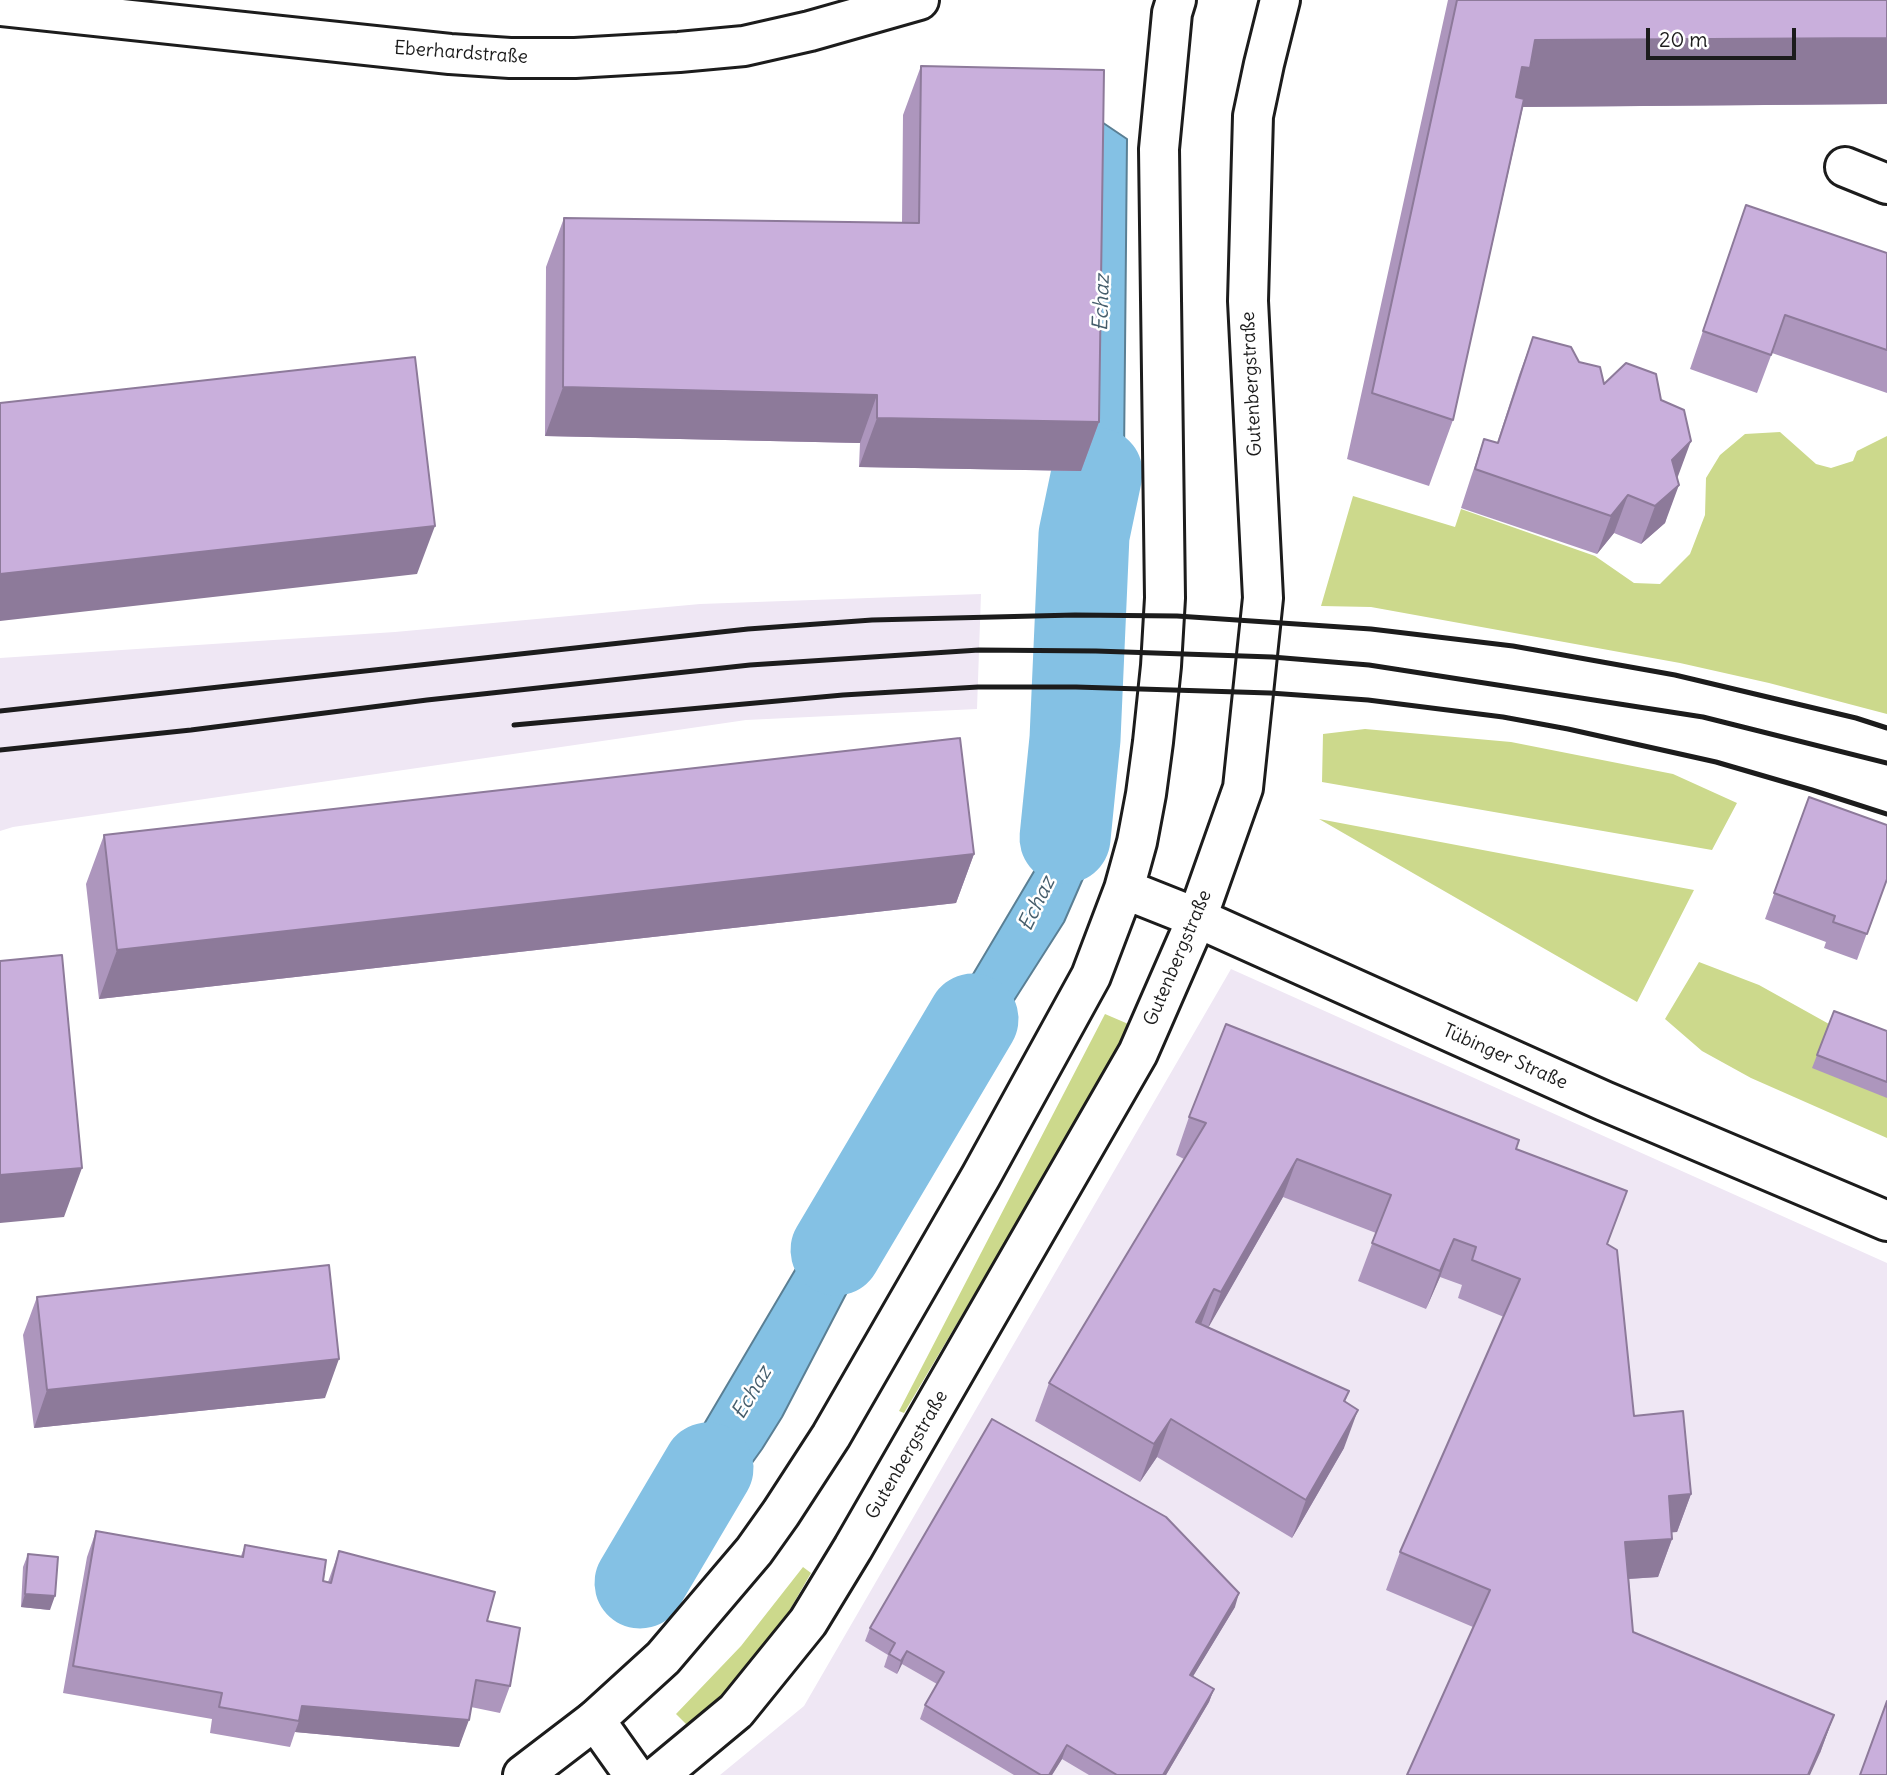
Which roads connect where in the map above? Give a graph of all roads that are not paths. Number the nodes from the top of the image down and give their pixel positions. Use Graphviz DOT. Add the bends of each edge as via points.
graph roads {
  1 [pos="919,0"];
  2 [pos="1176,0"];
  3 [pos="1280,0"];
  4 [pos="0,6"];
  5 [pos="1845,167"];
  6 [pos="1887,184"];
  7 [pos="1124,889"];
  8 [pos="1197,918"];
  9 [pos="1887,1221"];
  10 [pos="595,1720"];
  11 [pos="523,1775"];
  12 [pos="634,1775"];
  13 [pos="659,1775"];
  1 -- 4 [label="main road, Eberhardstraße" via="744,46 575,58 450,54"];
  2 -- 7 [label="main road" via="1160,149 1165,584 1161,666 1146,794"];
  3 -- 8 [label="main road, Gutenbergstraße" via="1253,116 1248,301 1263,598 1243,788"];
  5 -- 6 [label="main road"];
  7 -- 8 [label="main road, Tübinger Straße"];
  7 -- 10 [label="main road" via="1091,976 831,1436 754,1551 663,1658"];
  8 -- 9 [label="main road, Tübinger Straße" via="1566,1085"];
  8 -- 13 [label="main road, Gutenbergstraße" via="1138,1053 808,1622 736,1711"];
  10 -- 11 [label="main road"];
  10 -- 12 [label="main road"];
}
